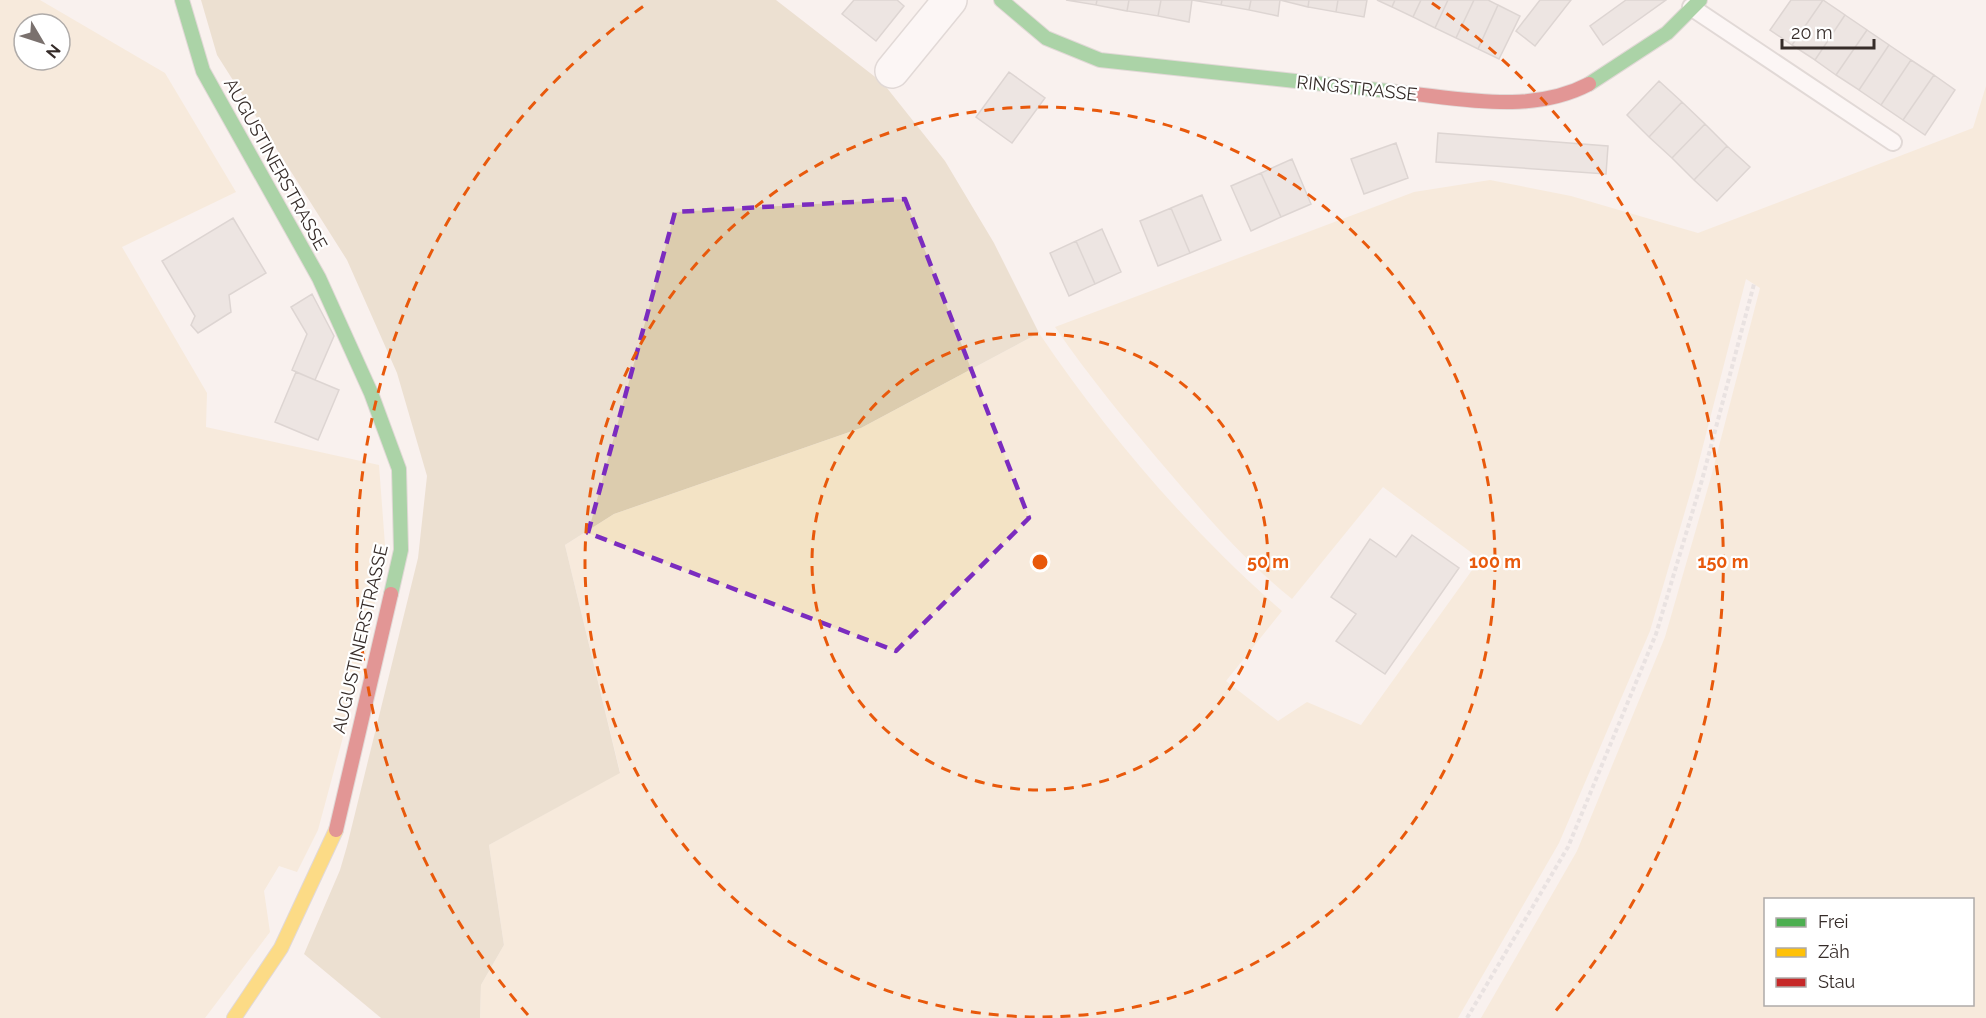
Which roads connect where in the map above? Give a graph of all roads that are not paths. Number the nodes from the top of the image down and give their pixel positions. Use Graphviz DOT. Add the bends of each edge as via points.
graph roads {
  1 [pos="182,0"];
  2 [pos="950,0"];
  3 [pos="1000,0"];
  4 [pos="1695,4"];
  5 [pos="892,71"];
  6 [pos="1893,142"];
  7 [pos="234,1018"];
  1 -- 7 [label="street, AUGUSTINERSTRASSE" via="203,71 319,278 371,393 399,470 401,550 334,840 281,948"];
  2 -- 5 [label="street"];
  3 -- 4 [label="street, RINGSTRASSE" via="1058,46 1100,60 1524,103 1572,93 1603,77 1667,33"];
  4 -- 6 [label="lane"];
}
